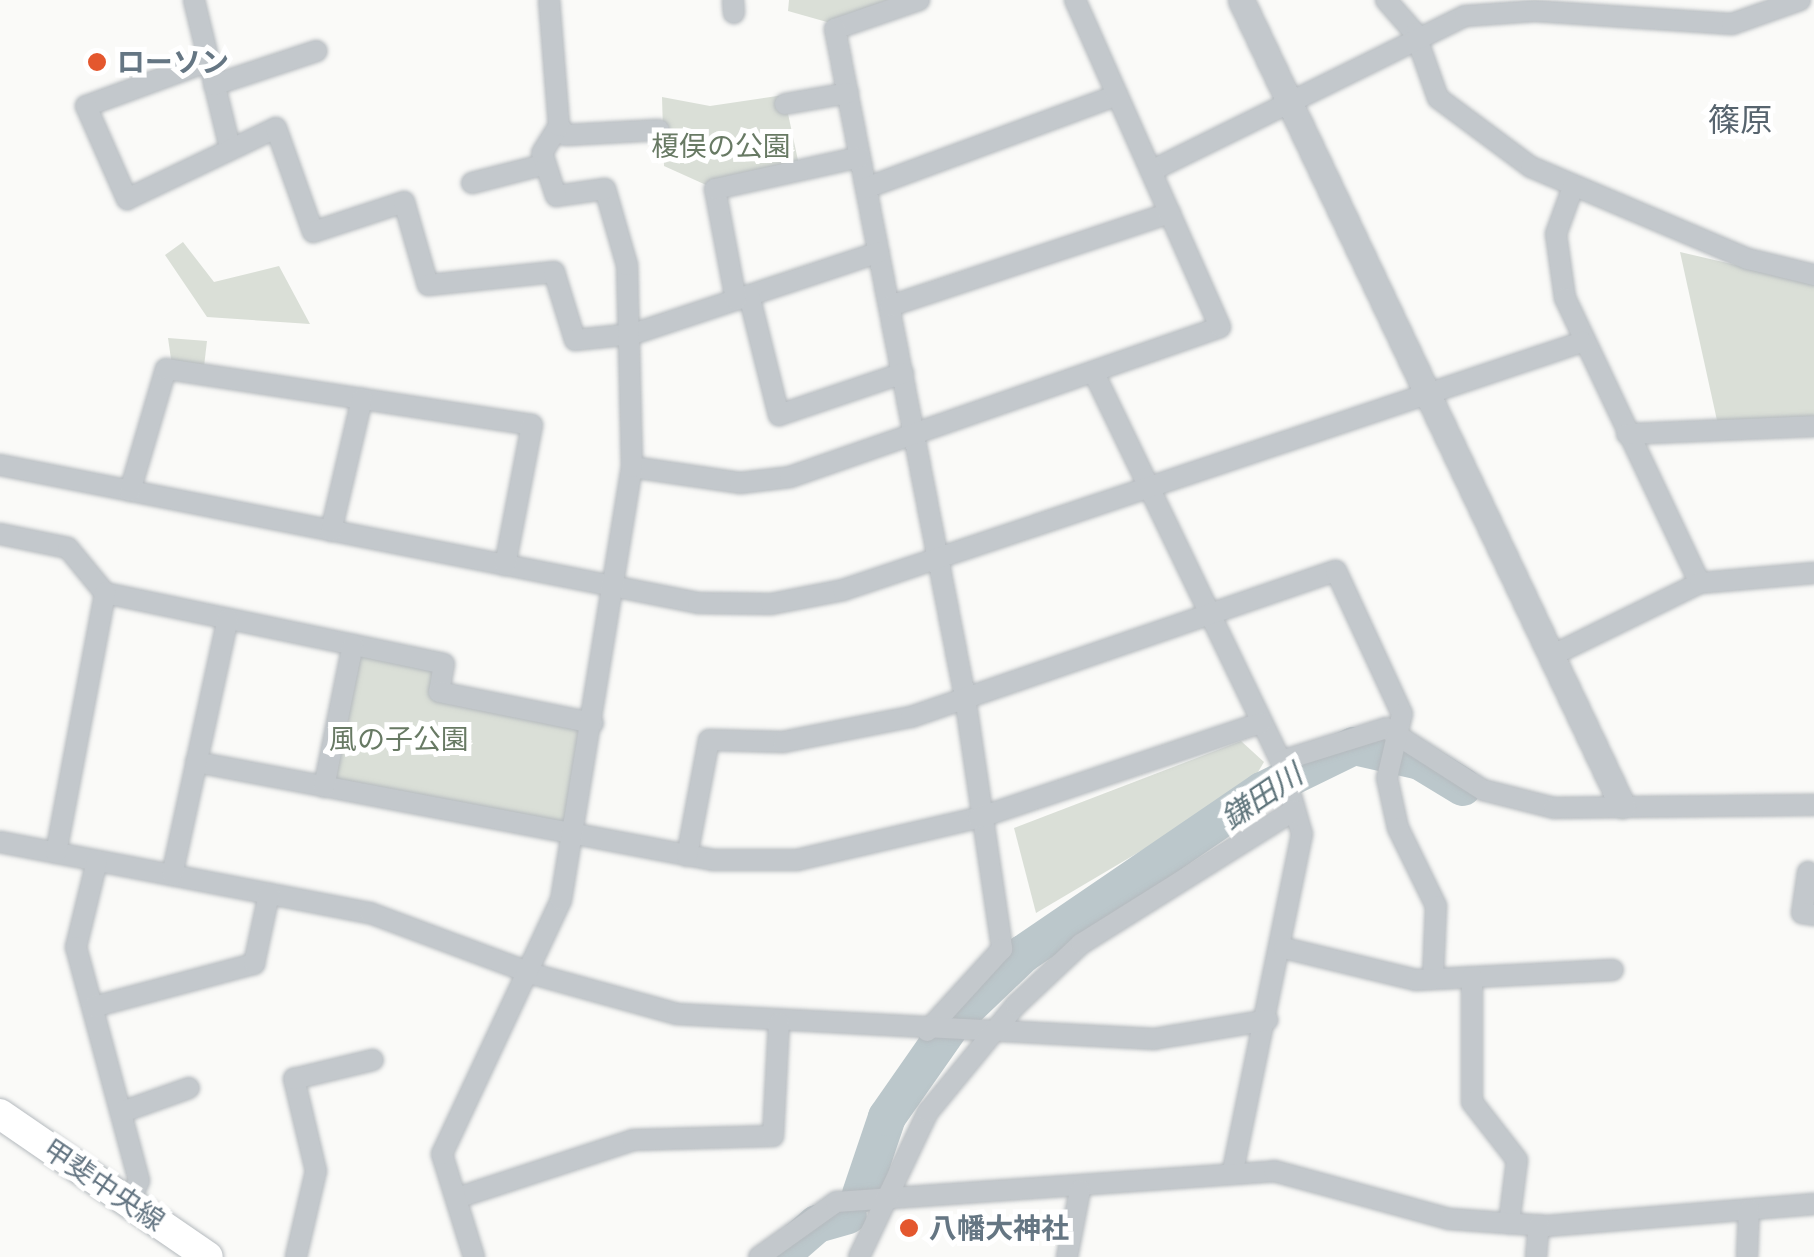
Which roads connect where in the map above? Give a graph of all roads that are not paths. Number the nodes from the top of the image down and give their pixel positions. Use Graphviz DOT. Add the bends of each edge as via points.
graph roads {
  1 [pos="194,0"];
  2 [pos="549,0"];
  3 [pos="919,0"];
  4 [pos="1075,0"];
  5 [pos="1241,0"];
  6 [pos="1386,0"];
  7 [pos="1800,0"];
  8 [pos="1415,34"];
  9 [pos="317,51"];
  10 [pos="208,61"];
  11 [pos="214,84"];
  12 [pos="848,93"];
  13 [pos="1117,95"];
  14 [pos="1288,97"];
  15 [pos="786,104"];
  16 [pos="559,126"];
  17 [pos="659,130"];
  18 [pos="229,144"];
  19 [pos="860,156"];
  20 [pos="546,164"];
  21 [pos="1151,171"];
  22 [pos="472,183"];
  23 [pos="1573,187"];
  24 [pos="866,188"];
  25 [pos="1170,213"];
  26 [pos="879,252"];
  27 [pos="1814,275"];
  28 [pos="742,298"];
  29 [pos="890,306"];
  30 [pos="632,334"];
  31 [pos="1582,342"];
  32 [pos="903,373"];
  33 [pos="1094,373"];
  34 [pos="1422,394"];
  35 [pos="362,399"];
  36 [pos="1814,426"];
  37 [pos="1627,434"];
  38 [pos="916,439"];
  39 [pos="0,465"];
  40 [pos="632,467"];
  41 [pos="1143,488"];
  42 [pos="130,491"];
  43 [pos="331,530"];
  44 [pos="0,534"];
  45 [pos="940,557"];
  46 [pos="505,565"];
  47 [pos="1814,573"];
  48 [pos="1700,583"];
  49 [pos="618,588"];
  50 [pos="105,593"];
  51 [pos="1205,612"];
  52 [pos="228,618"];
  53 [pos="353,645"];
  54 [pos="1552,655"];
  55 [pos="965,697"];
  56 [pos="593,722"];
  57 [pos="1261,722"];
  58 [pos="1396,736"];
  59 [pos="1281,761"];
  60 [pos="196,762"];
  61 [pos="324,787"];
  62 [pos="1622,805"];
  63 [pos="1814,805"];
  64 [pos="1295,810"];
  65 [pos="978,818"];
  66 [pos="572,836"];
  67 [pos="0,842"];
  68 [pos="56,853"];
  69 [pos="687,856"];
  70 [pos="98,861"];
  71 [pos="1808,872"];
  72 [pos="172,875"];
  73 [pos="269,894"];
  74 [pos="1814,915"];
  75 [pos="1284,948"];
  76 [pos="1614,970"];
  77 [pos="533,974"];
  78 [pos="1472,977"];
  79 [pos="1433,979"];
  80 [pos="93,1006"];
  81 [pos="1267,1020"];
  82 [pos="779,1023"];
  83 [pos="927,1031"];
  84 [pos="990,1033"];
  85 [pos="374,1060"];
  86 [pos="189,1088"];
  87 [pos="122,1112"];
  88 [pos="0,1114"];
  89 [pos="1232,1174"];
  90 [pos="1080,1190"];
  91 [pos="456,1198"];
  92 [pos="128,1202"];
  93 [pos="880,1204"];
  94 [pos="1814,1204"];
  95 [pos="1749,1210"];
  96 [pos="1509,1223"];
  97 [pos="1539,1225"];
  98 [pos="208,1257"];
  99 [pos="296,1257"];
  100 [pos="474,1257"];
  101 [pos="759,1257"];
  102 [pos="859,1257"];
  103 [pos="1067,1257"];
  104 [pos="1536,1257"];
  105 [pos="1747,1257"];
  1 -- 10 [label="street"];
  2 -- 16 [label="street"];
  3 -- 12 [label="street" via="835,29"];
  4 -- 13 [label="street"];
  5 -- 14 [label="street"];
  6 -- 8 [label="street"];
  7 -- 8 [label="street" via="1732,24 1535,10 1465,16"];
  8 -- 14 [label="street"];
  8 -- 23 [label="street" via="1438,98"];
  9 -- 11 [label="street"];
  10 -- 11 [label="street"];
  10 -- 18 [label="street" via="86,106 127,199"];
  11 -- 18 [label="street"];
  12 -- 15 [label="street"];
  12 -- 19 [label="street"];
  13 -- 21 [label="street"];
  13 -- 24 [label="street"];
  14 -- 21 [label="street"];
  14 -- 34 [label="street"];
  16 -- 17 [label="street" via="566,135"];
  16 -- 20 [label="street" via="542,154"];
  18 -- 30 [label="street" via="276,128 313,232 404,202 428,285 554,272 566,336"];
  19 -- 24 [label="street"];
  19 -- 28 [label="street" via="715,189"];
  20 -- 22 [label="street"];
  20 -- 30 [label="street" via="556,196 605,188 627,264"];
  21 -- 25 [label="street"];
  23 -- 27 [label="street" via="1748,259"];
  23 -- 31 [label="street" via="1557,262"];
  24 -- 26 [label="street"];
  25 -- 29 [label="street"];
  25 -- 33 [label="street" via="1220,327"];
  26 -- 28 [label="street"];
  26 -- 29 [label="street"];
  28 -- 30 [label="street"];
  28 -- 32 [label="street" via="780,416"];
  29 -- 32 [label="street"];
  30 -- 40 [label="street"];
  31 -- 34 [label="street"];
  31 -- 37 [label="street"];
  32 -- 38 [label="street"];
  33 -- 38 [label="street"];
  33 -- 41 [label="street"];
  34 -- 41 [label="street"];
  34 -- 54 [label="street"];
  35 -- 42 [label="street" via="166,369"];
  35 -- 43 [label="street"];
  35 -- 46 [label="street" via="532,426"];
  36 -- 37 [label="street"];
  37 -- 48 [label="street"];
  38 -- 40 [label="street" via="740,484"];
  38 -- 45 [label="street"];
  39 -- 42 [label="street"];
  40 -- 49 [label="street"];
  41 -- 45 [label="street"];
  41 -- 51 [label="street"];
  42 -- 43 [label="street"];
  43 -- 46 [label="street"];
  44 -- 50 [label="street" via="68,548"];
  45 -- 49 [label="street" via="770,604"];
  45 -- 55 [label="street"];
  46 -- 49 [label="street"];
  47 -- 48 [label="street"];
  48 -- 54 [label="street"];
  49 -- 56 [label="street"];
  50 -- 52 [label="street"];
  50 -- 68 [label="street"];
  51 -- 55 [label="street"];
  51 -- 57 [label="street"];
  51 -- 58 [label="street" via="1336,571 1393,689"];
  52 -- 53 [label="street"];
  52 -- 60 [label="street"];
  53 -- 56 [label="street" via="444,664 439,692"];
  53 -- 61 [label="street"];
  54 -- 62 [label="street"];
  55 -- 65 [label="street"];
  55 -- 69 [label="street" via="851,732 709,740"];
  56 -- 66 [label="street"];
  57 -- 59 [label="street"];
  57 -- 65 [label="street"];
  58 -- 59 [label="street" via="1386,728 1341,737"];
  58 -- 62 [label="street" via="1483,790 1554,808"];
  58 -- 79 [label="street" via="1390,802 1436,906"];
  59 -- 64 [label="street"];
  60 -- 61 [label="street"];
  60 -- 72 [label="street"];
  61 -- 66 [label="street"];
  62 -- 63 [label="street"];
  64 -- 75 [label="street" via="1303,866"];
  64 -- 84 [label="street" via="1081,944"];
  65 -- 69 [label="street" via="797,860"];
  65 -- 83 [label="street" via="1002,949"];
  66 -- 69 [label="street"];
  66 -- 77 [label="street"];
  67 -- 68 [label="street"];
  68 -- 70 [label="street"];
  70 -- 72 [label="street"];
  70 -- 80 [label="street" via="76,947"];
  71 -- 74 [label="street" via="1802,913"];
  72 -- 73 [label="street"];
  73 -- 77 [label="street" via="370,914"];
  73 -- 80 [label="street" via="254,964"];
  75 -- 79 [label="street"];
  75 -- 81 [label="street"];
  76 -- 78 [label="street"];
  77 -- 82 [label="street" via="676,1014"];
  77 -- 91 [label="street" via="442,1154"];
  78 -- 79 [label="street"];
  78 -- 96 [label="street" via="1472,1102 1517,1160"];
  80 -- 87 [label="street"];
  81 -- 84 [label="street" via="1154,1038"];
  81 -- 89 [label="street"];
  82 -- 83 [label="street"];
  82 -- 91 [label="street" via="773,1136 633,1140"];
  83 -- 84 [label="street"];
  84 -- 93 [label="street" via="928,1112"];
  85 -- 99 [label="street" via="294,1079 316,1171"];
  86 -- 87 [label="street"];
  87 -- 92 [label="street" via="139,1180"];
  88 -- 92 [label="main road, 甲斐中央線"];
  89 -- 90 [label="street"];
  89 -- 96 [label="street" via="1274,1171 1450,1219"];
  90 -- 93 [label="street"];
  90 -- 103 [label="street"];
  91 -- 100 [label="street"];
  92 -- 98 [label="main road, 甲斐中央線"];
  93 -- 101 [label="street" via="836,1202"];
  93 -- 102 [label="street"];
  94 -- 95 [label="street"];
  95 -- 97 [label="street"];
  95 -- 105 [label="street"];
  96 -- 97 [label="street"];
  97 -- 104 [label="street"];
}
